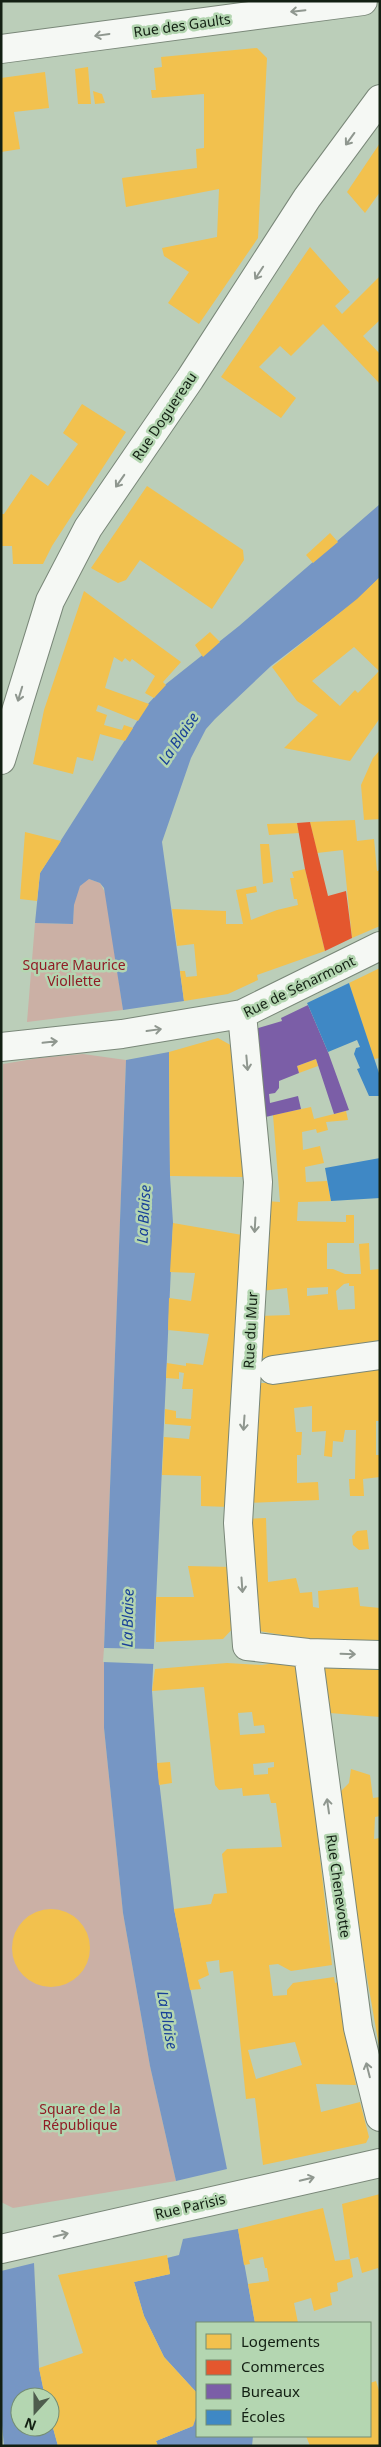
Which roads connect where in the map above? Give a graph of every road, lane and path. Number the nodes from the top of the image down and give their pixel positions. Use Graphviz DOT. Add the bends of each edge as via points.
graph roads {
  1 [pos="363,1"];
  2 [pos="1,49"];
  3 [pos="380,99"];
  4 [pos="1,760"];
  5 [pos="380,946"];
  6 [pos="242,1014"];
  7 [pos="1,1047"];
  8 [pos="380,1355"];
  9 [pos="273,1370"];
  10 [pos="308,1653"];
  11 [pos="380,1655"];
  12 [pos="380,2117"];
  13 [pos="380,2163"];
  14 [pos="5,2244"];
  1 -- 2 [label="street, Rue des Gaults, one-way"];
  3 -- 4 [label="street, Rue Doguereau, one-way" via="307,198 190,379 88,528 50,601"];
  5 -- 6 [label="street, Rue de Sénarmont"];
  7 -- 6 [label="street, Rue de Sénarmont, one-way" via="122,1034"];
  6 -- 10 [label="street, Rue du Mur, one-way" via="258,1182 238,1523 247,1646"];
  8 -- 9 [label="street"];
  10 -- 11 [label="street, one-way"];
  12 -- 10 [label="street, Rue Chenevotte, one-way" via="358,2028"];
  14 -- 13 [label="street, Rue Parisis, one-way"];
}
